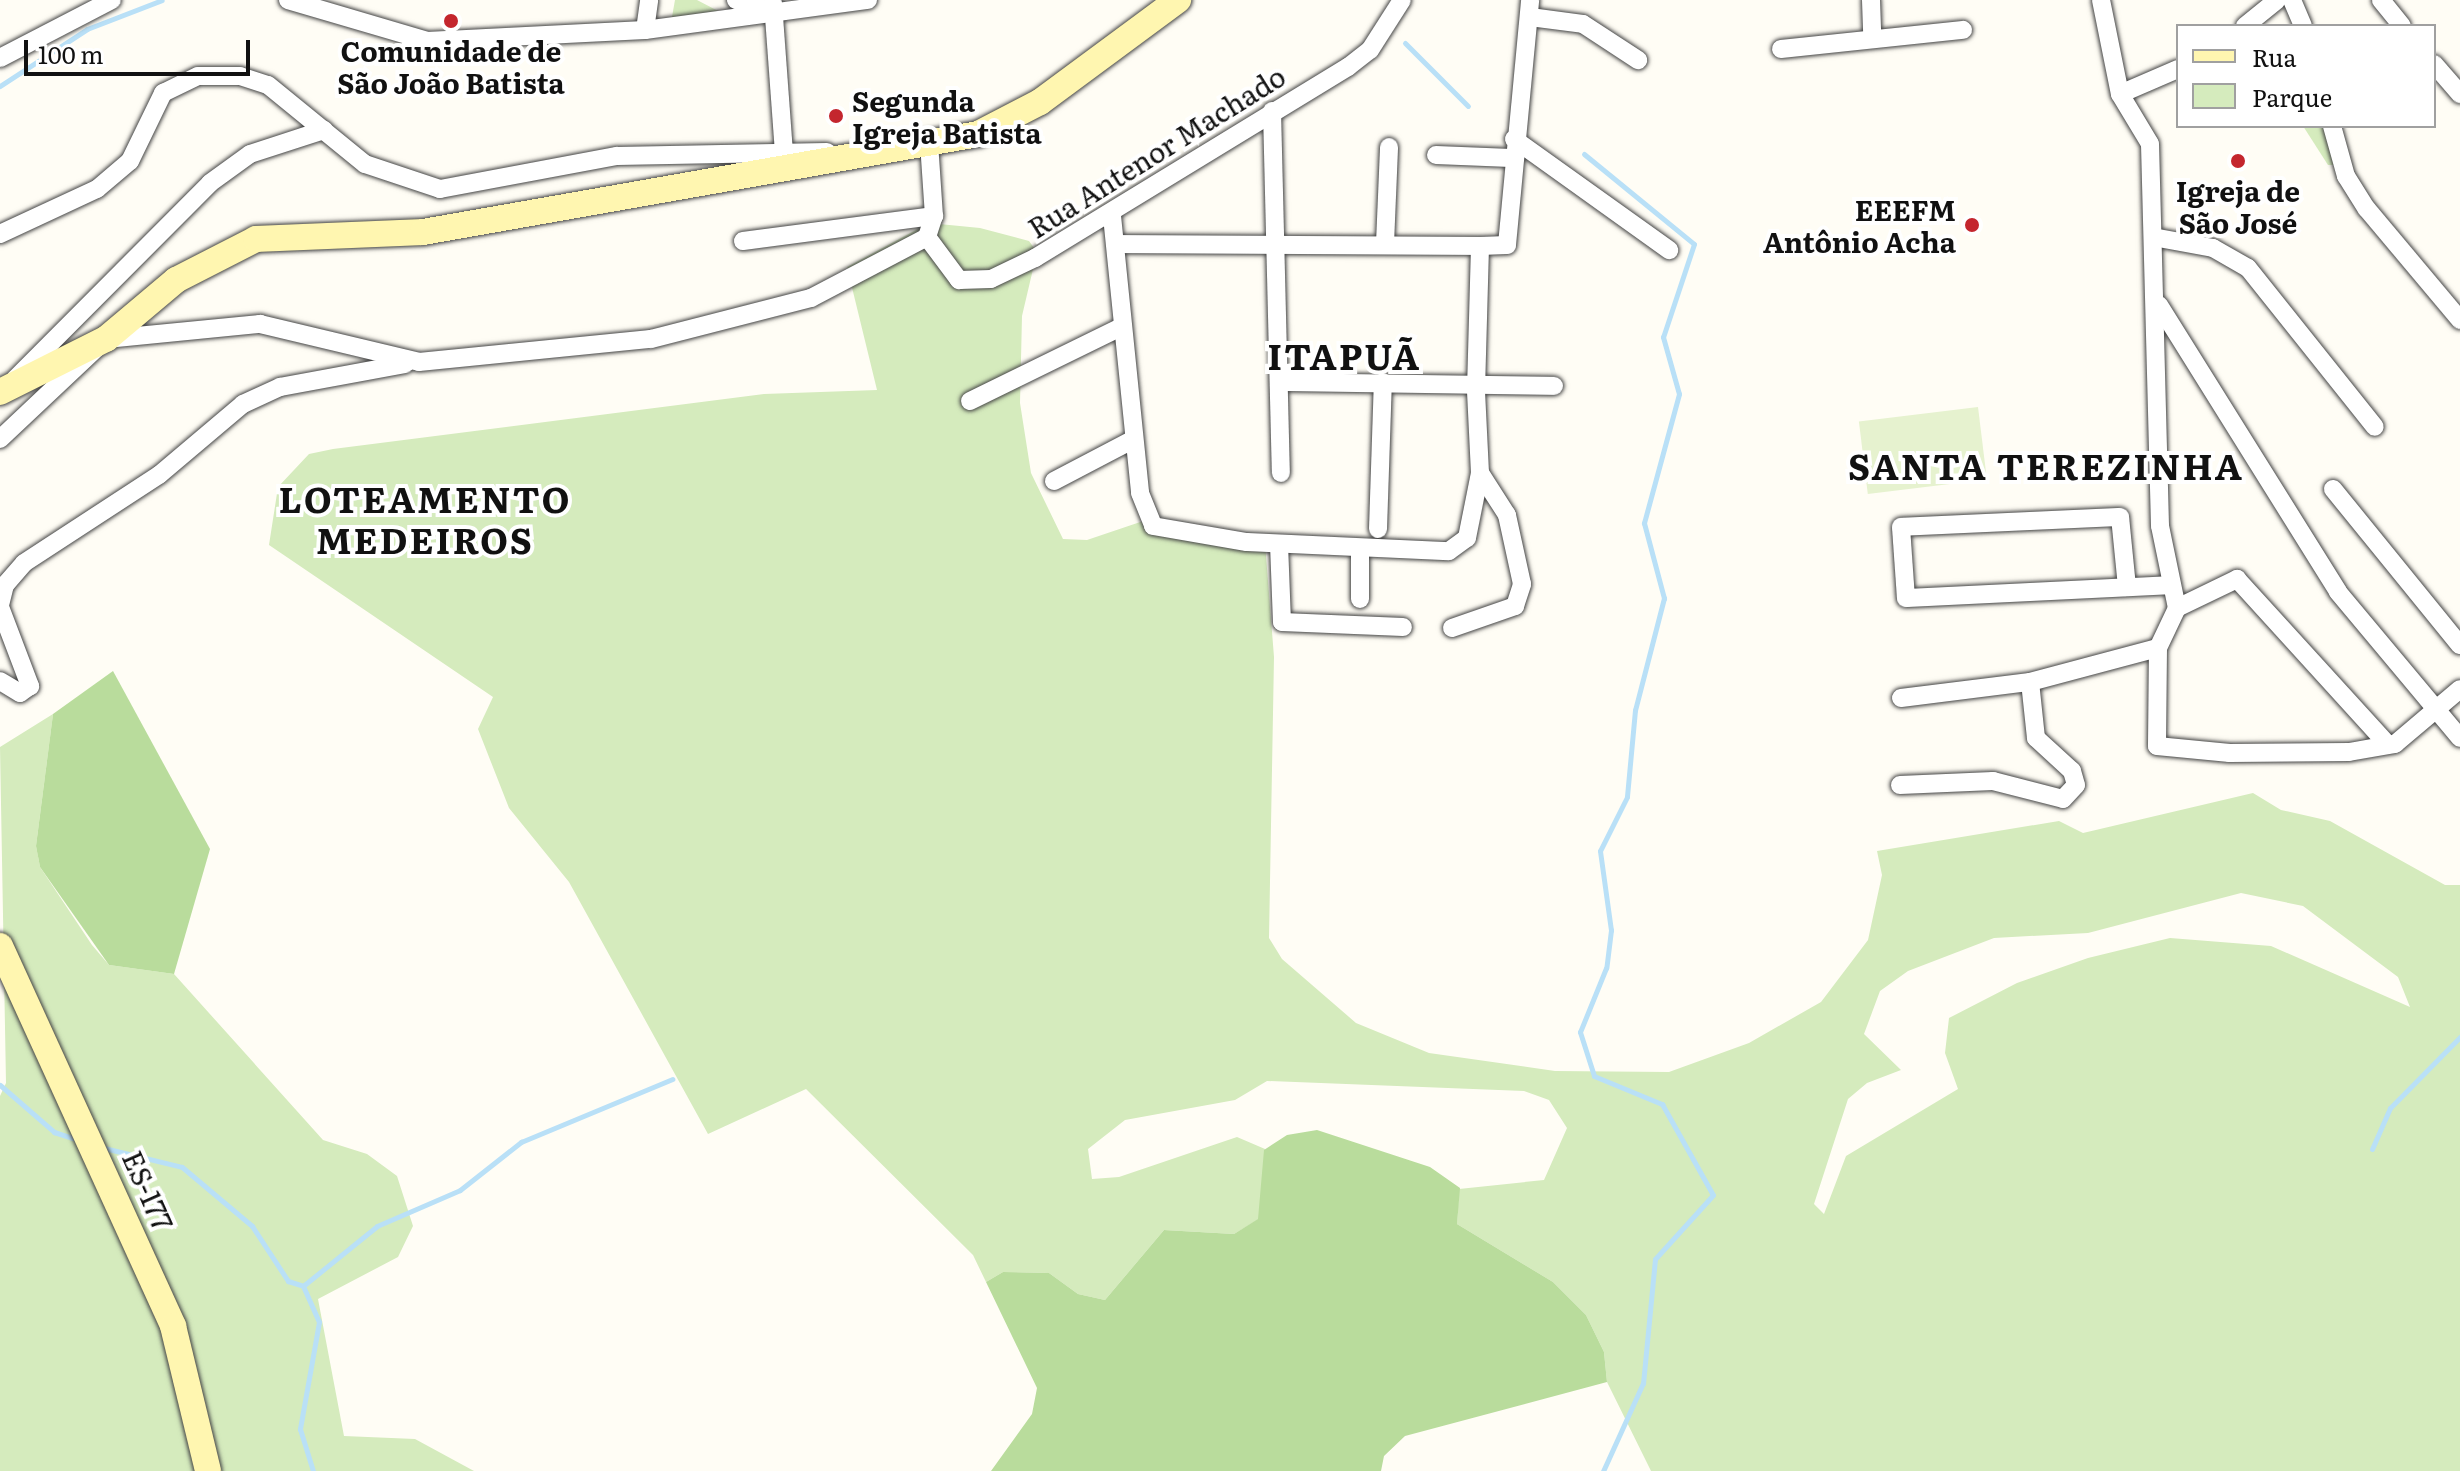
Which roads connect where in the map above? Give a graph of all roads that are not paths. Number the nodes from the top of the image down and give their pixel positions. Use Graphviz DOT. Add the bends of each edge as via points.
graph roads {
  1 [pos="112,0"];
  2 [pos="288,0"];
  3 [pos="649,0"];
  4 [pos="736,0"];
  5 [pos="868,0"];
  6 [pos="1178,0"];
  7 [pos="1402,0"];
  8 [pos="1871,0"];
  9 [pos="2101,0"];
  10 [pos="2277,0"];
  11 [pos="2292,0"];
  12 [pos="2381,0"];
  13 [pos="773,6"];
  14 [pos="1530,8"];
  15 [pos="2247,24"];
  16 [pos="2302,24"];
  17 [pos="2400,24"];
  18 [pos="645,30"];
  19 [pos="1963,30"];
  20 [pos="1872,35"];
  21 [pos="1781,49"];
  22 [pos="0,58"];
  23 [pos="1638,60"];
  24 [pos="2436,66"];
  25 [pos="2176,70"];
  26 [pos="2120,94"];
  27 [pos="2460,94"];
  28 [pos="1272,111"];
  29 [pos="2333,128"];
  30 [pos="324,130"];
  31 [pos="1514,139"];
  32 [pos="929,143"];
  33 [pos="1389,147"];
  34 [pos="1436,155"];
  35 [pos="791,157"];
  36 [pos="1511,158"];
  37 [pos="934,216"];
  38 [pos="1112,216"];
  39 [pos="0,234"];
  40 [pos="927,237"];
  41 [pos="2153,237"];
  42 [pos="743,241"];
  43 [pos="1276,241"];
  44 [pos="1117,244"];
  45 [pos="1385,244"];
  46 [pos="1480,246"];
  47 [pos="1669,250"];
  48 [pos="2159,305"];
  49 [pos="2460,320"];
  50 [pos="1123,326"];
  51 [pos="106,339"];
  52 [pos="419,362"];
  53 [pos="1279,382"];
  54 [pos="1383,382"];
  55 [pos="1476,384"];
  56 [pos="8,385"];
  57 [pos="1554,386"];
  58 [pos="970,401"];
  59 [pos="2375,427"];
  60 [pos="0,439"];
  61 [pos="1134,439"];
  62 [pos="1281,473"];
  63 [pos="1480,473"];
  64 [pos="1054,481"];
  65 [pos="2333,489"];
  66 [pos="1378,529"];
  67 [pos="1279,544"];
  68 [pos="1360,550"];
  69 [pos="2170,585"];
  70 [pos="2127,587"];
  71 [pos="1360,599"];
  72 [pos="0,606"];
  73 [pos="2177,608"];
  74 [pos="1403,627"];
  75 [pos="1452,628"];
  76 [pos="2460,645"];
  77 [pos="2158,648"];
  78 [pos="0,681"];
  79 [pos="2030,682"];
  80 [pos="2460,689"];
  81 [pos="1901,698"];
  82 [pos="2436,715"];
  83 [pos="2460,738"];
  84 [pos="2388,745"];
  85 [pos="1900,785"];
  86 [pos="0,946"];
  87 [pos="208,1471"];
  1 -- 22 [label="street"];
  2 -- 18 [label="street" via="427,41"];
  3 -- 18 [label="street"];
  4 -- 13 [label="street"];
  5 -- 13 [label="street"];
  6 -- 32 [label="main road" via="1010,121"];
  7 -- 28 [label="street, Rua Antenor Machado" via="1370,50"];
  8 -- 20 [label="street"];
  9 -- 26 [label="street"];
  10 -- 15 [label="street"];
  11 -- 16 [label="street"];
  12 -- 17 [label="street"];
  13 -- 18 [label="street"];
  13 -- 35 [label="street"];
  14 -- 23 [label="street" via="1583,24"];
  14 -- 31 [label="street"];
  19 -- 20 [label="street"];
  20 -- 21 [label="street"];
  24 -- 27 [label="street"];
  25 -- 26 [label="street"];
  26 -- 41 [label="street" via="2150,144"];
  28 -- 38 [label="street, Rua Antenor Machado"];
  28 -- 43 [label="street"];
  29 -- 49 [label="street" via="2346,176 2367,209"];
  30 -- 35 [label="street" via="365,164 440,189 617,156"];
  30 -- 39 [label="street" via="308,113 240,76 181,82 163,93 130,161 40,221"];
  30 -- 56 [label="street" via="250,154 210,183"];
  31 -- 36 [label="street"];
  31 -- 47 [label="street"];
  32 -- 35 [label="main road"];
  32 -- 37 [label="street"];
  33 -- 45 [label="street"];
  34 -- 36 [label="street"];
  35 -- 51 [label="main road" via="423,232 256,239 176,280"];
  36 -- 46 [label="street" via="1507,245"];
  37 -- 40 [label="street"];
  37 -- 42 [label="street"];
  38 -- 40 [label="street, Rua Antenor Machado" via="973,282 947,272"];
  38 -- 44 [label="street"];
  40 -- 52 [label="street" via="811,298 734,322 651,339"];
  41 -- 48 [label="street"];
  41 -- 59 [label="street" via="2213,248 2248,268"];
  43 -- 44 [label="street"];
  43 -- 45 [label="street"];
  43 -- 53 [label="street"];
  44 -- 50 [label="street"];
  45 -- 46 [label="street"];
  46 -- 55 [label="street"];
  48 -- 69 [label="street" via="2160,526"];
  48 -- 82 [label="street" via="2338,592"];
  50 -- 58 [label="street"];
  50 -- 61 [label="street"];
  51 -- 52 [label="street" via="260,324"];
  51 -- 56 [label="main road"];
  51 -- 60 [label="street"];
  52 -- 72 [label="street" via="280,387 243,404 159,475 24,563"];
  53 -- 54 [label="street"];
  53 -- 62 [label="street"];
  54 -- 55 [label="street"];
  54 -- 66 [label="street"];
  55 -- 57 [label="street"];
  55 -- 63 [label="street"];
  61 -- 64 [label="street"];
  61 -- 67 [label="street" via="1144,517 1153,526"];
  63 -- 68 [label="street" via="1460,546 1417,554"];
  63 -- 75 [label="street" via="1507,515 1522,584 1515,606"];
  65 -- 76 [label="street"];
  67 -- 68 [label="street"];
  67 -- 74 [label="street" via="1282,622"];
  68 -- 71 [label="street"];
  69 -- 70 [label="street"];
  69 -- 73 [label="street"];
  70 -- 70 [label="street" via="1906,598 1901,527 2120,517"];
  72 -- 78 [label="street" via="30,686 20,693"];
  73 -- 77 [label="street"];
  73 -- 84 [label="street" via="2237,579"];
  77 -- 79 [label="street"];
  77 -- 84 [label="street" via="2157,746 2230,753"];
  79 -- 81 [label="street"];
  79 -- 85 [label="street" via="2036,738 2072,771 2076,785 2063,799 1993,781"];
  80 -- 82 [label="street"];
  82 -- 83 [label="street"];
  82 -- 84 [label="street"];
  86 -- 87 [label="main road, ES-177 / ES-177" via="173,1326"];
}
